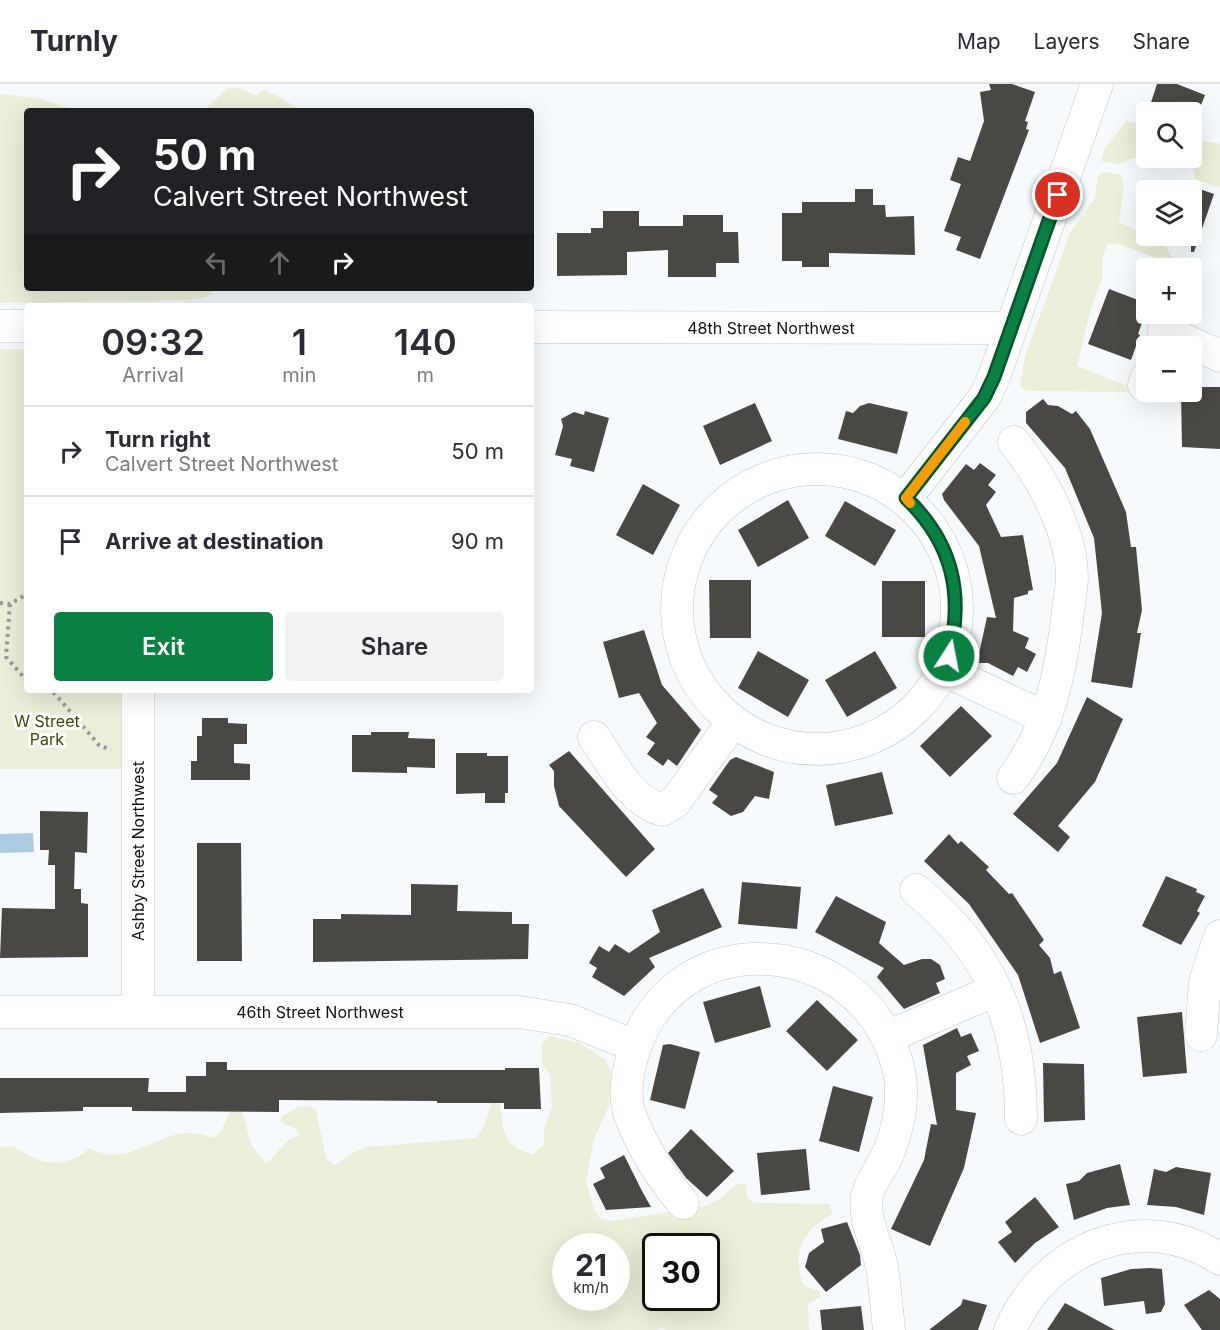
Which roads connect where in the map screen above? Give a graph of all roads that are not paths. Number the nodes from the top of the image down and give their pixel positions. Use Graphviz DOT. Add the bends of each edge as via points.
graph roads {
  1 [pos="1097,84"];
  2 [pos="0,326"];
  3 [pos="24,326"];
  4 [pos="534,327"];
  5 [pos="1010,328"];
  6 [pos="1164,330"];
  7 [pos="1220,356"];
  8 [pos="1014,442"];
  9 [pos="906,498"];
  10 [pos="944,670"];
  11 [pos="138,693"];
  12 [pos="1046,718"];
  13 [pos="733,722"];
  14 [pos="594,737"];
  15 [pos="1013,778"];
  16 [pos="916,890"];
  17 [pos="1220,936"];
  18 [pos="996,990"];
  19 [pos="0,1012"];
  20 [pos="138,1012"];
  21 [pos="1201,1035"];
  22 [pos="887,1037"];
  23 [pos="635,1046"];
  24 [pos="1021,1119"];
  25 [pos="684,1203"];
  26 [pos="1220,1259"];
  27 [pos="889,1330"];
  28 [pos="1010,1330"];
  1 -- 5 [label="street"];
  2 -- 3 [label="street"];
  4 -- 5 [label="street, 48th Street Northwest"];
  5 -- 9 [label="street" via="984,398"];
  6 -- 7 [label="street"];
  8 -- 12 [label="street" via="1054,507 1072,568 1065,643"];
  9 -- 10 [label="street" via="920,511 939,541 953,578 956,621"];
  9 -- 13 [label="street" via="873,480 852,474 797,471 775,476 739,493 708,523 682,574 679,626 683,648 697,681"];
  10 -- 12 [label="street"];
  10 -- 13 [label="street" via="929,695 901,721 839,748 784,745 750,733"];
  11 -- 20 [label="street, Ashby Street Northwest"];
  12 -- 15 [label="street"];
  13 -- 14 [label="street" via="675,802 662,810 646,805 632,791"];
  16 -- 18 [label="street" via="961,932 984,964"];
  17 -- 21 [label="street" via="1205,982"];
  18 -- 22 [label="street"];
  18 -- 24 [label="street" via="1016,1053"];
  19 -- 20 [label="street, 46th Street Northwest"];
  20 -- 23 [label="street, 46th Street Northwest" via="519,1012 570,1020"];
  22 -- 23 [label="street" via="867,1006 836,979 792,961 759,958 726,963 682,984 655,1009"];
  22 -- 27 [label="street" via="900,1079 898,1121 893,1141 867,1196 867,1215 882,1267"];
  23 -- 25 [label="street" via="628,1079 630,1114 654,1167"];
  26 -- 28 [label="street" via="1174,1239 1132,1237 1104,1242 1076,1254 1050,1272 1028,1295"];
}
